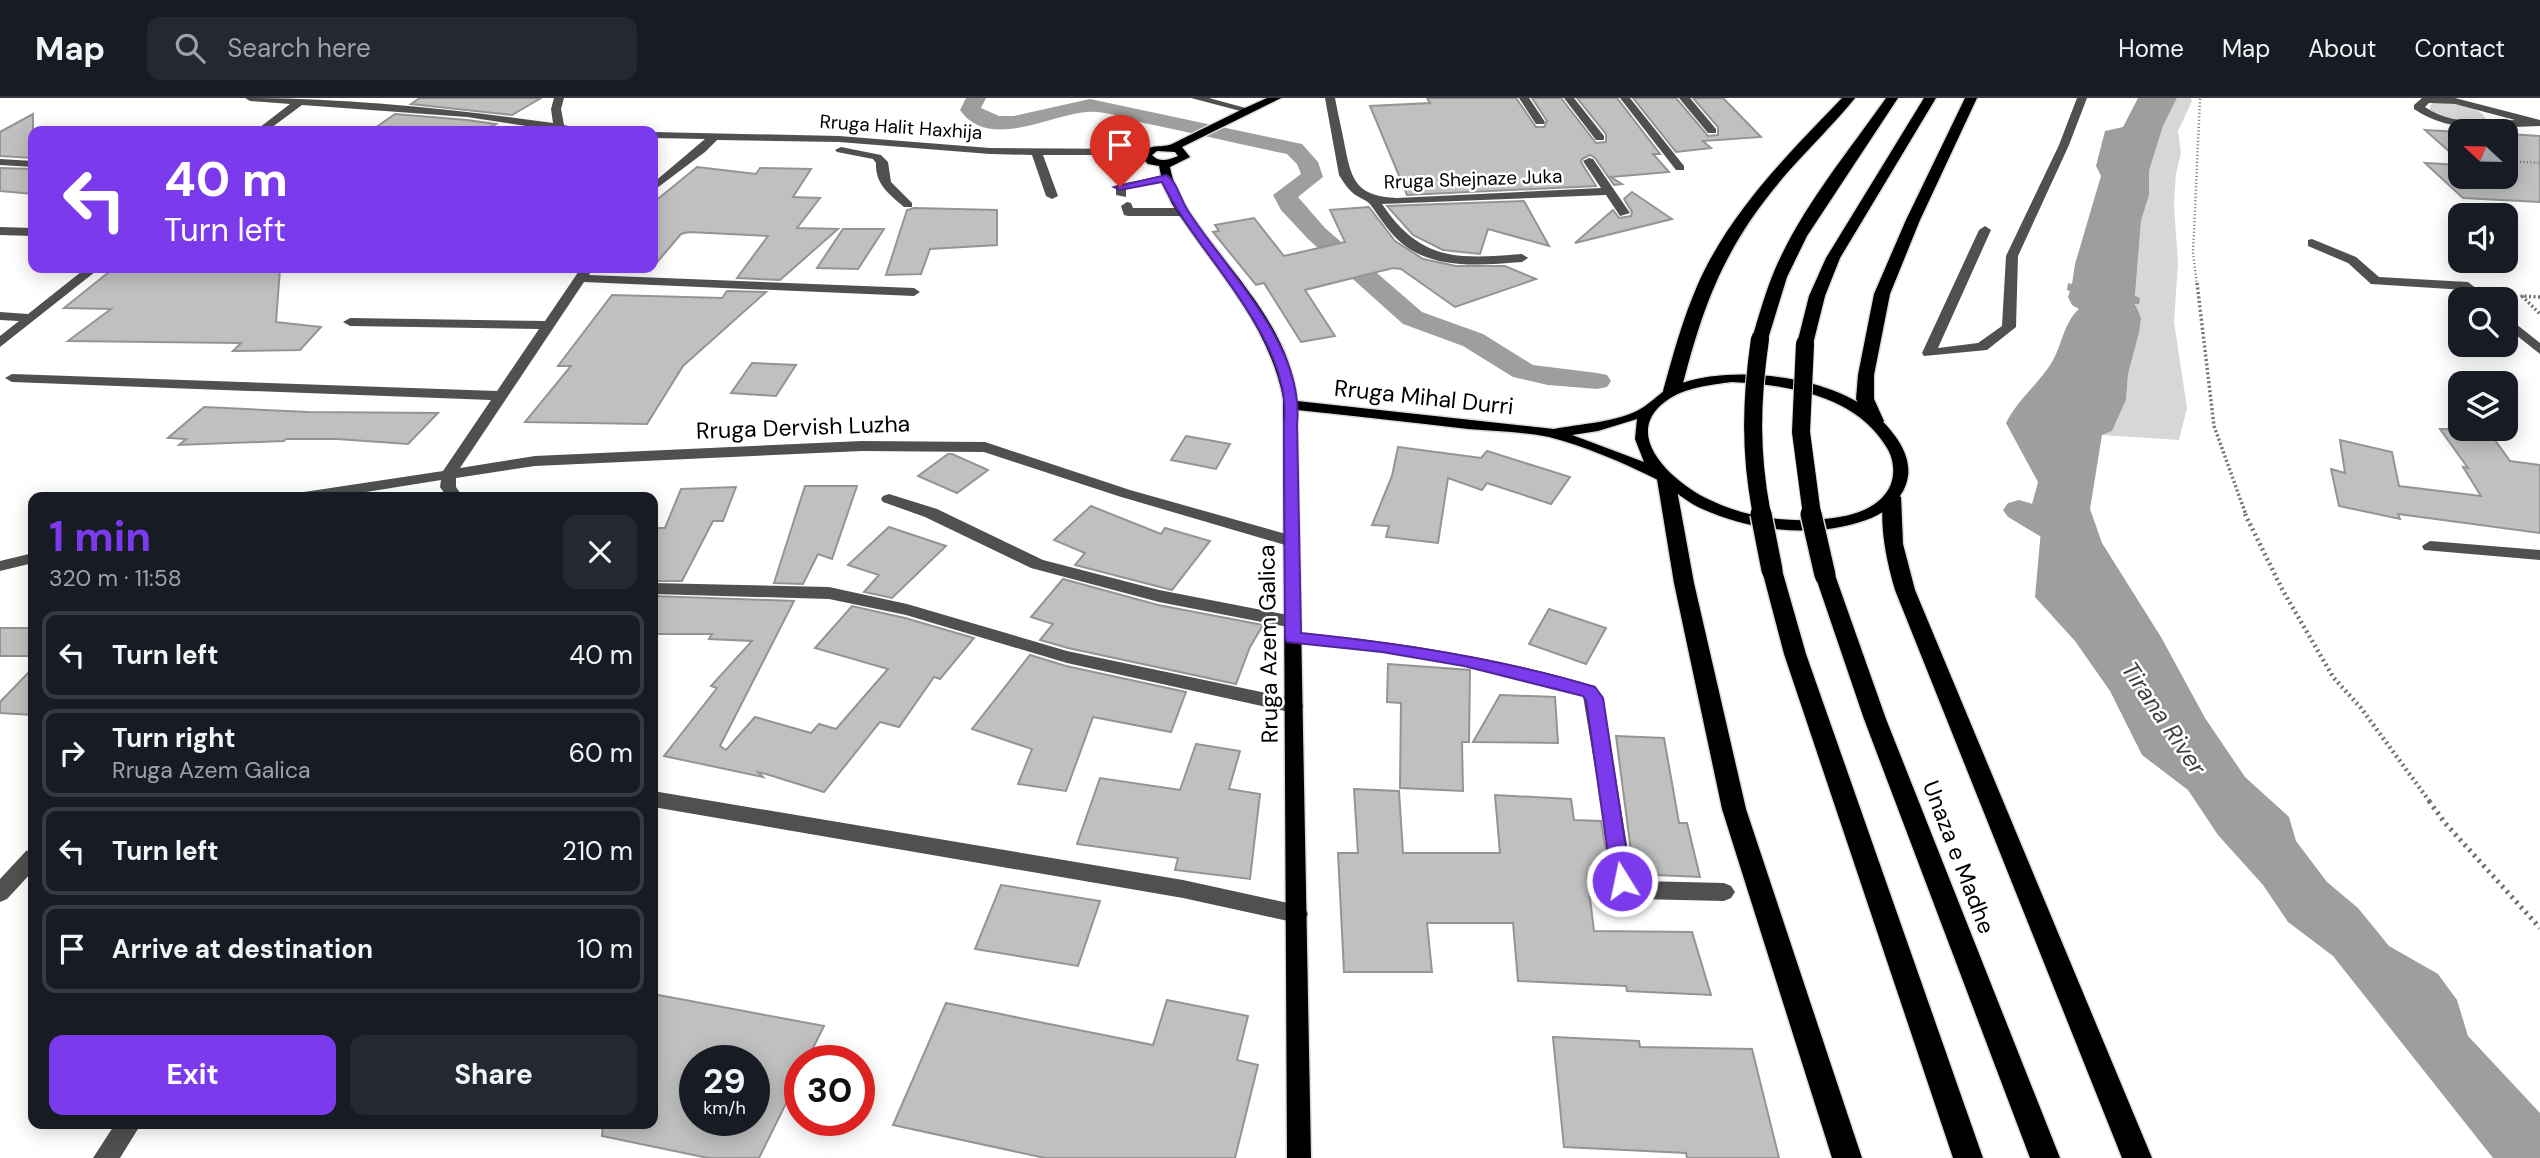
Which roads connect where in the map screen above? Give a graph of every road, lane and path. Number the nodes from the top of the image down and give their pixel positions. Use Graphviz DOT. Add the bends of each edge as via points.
graph roads {
  1 [pos="250,98"];
  2 [pos="256,98"];
  3 [pos="559,98"];
  4 [pos="1196,98"];
  5 [pos="1276,98"];
  6 [pos="1330,98"];
  7 [pos="1524,98"];
  8 [pos="1569,98"];
  9 [pos="1625,98"];
  10 [pos="1684,98"];
  11 [pos="1849,98"];
  12 [pos="1892,98"];
  13 [pos="1930,98"];
  14 [pos="1971,98"];
  15 [pos="2082,98"];
  16 [pos="2200,98"];
  17 [pos="326,100"];
  18 [pos="301,101"];
  19 [pos="1248,110"];
  20 [pos="1540,122"];
  21 [pos="2538,123"];
  22 [pos="267,126"];
  23 [pos="546,126"];
  24 [pos="559,126"];
  25 [pos="1712,131"];
  26 [pos="658,135"];
  27 [pos="1600,138"];
  28 [pos="711,140"];
  29 [pos="1173,148"];
  30 [pos="1036,151"];
  31 [pos="1147,152"];
  32 [pos="1589,160"];
  33 [pos="0,162"];
  34 [pos="2518,162"];
  35 [pos="2540,163"];
  36 [pos="28,164"];
  37 [pos="1680,168"];
  38 [pos="1165,171"];
  39 [pos="658,184"];
  40 [pos="1608,191"];
  41 [pos="1052,196"];
  42 [pos="1373,200"];
  43 [pos="908,205"];
  44 [pos="1183,212"];
  45 [pos="1624,213"];
  46 [pos="1985,230"];
  47 [pos="0,231"];
  48 [pos="28,232"];
  49 [pos="2312,243"];
  50 [pos="1522,258"];
  51 [pos="88,273"];
  52 [pos="584,273"];
  53 [pos="2469,287"];
  54 [pos="914,292"];
  55 [pos="2540,298"];
  56 [pos="2540,314"];
  57 [pos="0,316"];
  58 [pos="32,318"];
  59 [pos="350,322"];
  60 [pos="550,325"];
  61 [pos="2518,331"];
  62 [pos="0,343"];
  63 [pos="2540,350"];
  64 [pos="12,378"];
  65 [pos="1672,391"];
  66 [pos="503,396"];
  67 [pos="1292,405"];
  68 [pos="1648,411"];
  69 [pos="1875,422"];
  70 [pos="1550,433"];
  71 [pos="449,472"];
  72 [pos="1666,479"];
  73 [pos="333,492"];
  74 [pos="452,492"];
  75 [pos="1892,497"];
  76 [pos="889,499"];
  77 [pos="1291,541"];
  78 [pos="2430,546"];
  79 [pos="2540,555"];
  80 [pos="28,559"];
  81 [pos="0,566"];
  82 [pos="658,588"];
  83 [pos="1293,630"];
  84 [pos="1294,706"];
  85 [pos="658,800"];
  86 [pos="28,863"];
  87 [pos="1724,892"];
  88 [pos="0,893"];
  89 [pos="1297,914"];
  90 [pos="2540,928"];
  91 [pos="125,1129"];
  92 [pos="105,1158"];
  93 [pos="1299,1158"];
  94 [pos="1847,1158"];
  95 [pos="1968,1158"];
  96 [pos="2045,1158"];
  97 [pos="2137,1158"];
  1 -- 2 [label="street"];
  2 -- 18 [label="street"];
  3 -- 24 [label="street"];
  4 -- 19 [label="street"];
  5 -- 19 [label="main road"];
  6 -- 42 [label="street, Rruga Shejnaze Juka" via="1345,175 1358,194"];
  7 -- 20 [label="street"];
  8 -- 27 [label="street"];
  9 -- 37 [label="street"];
  10 -- 25 [label="street"];
  11 -- 65 [label="highway" via="1774,181 1726,248 1694,313"];
  12 -- 95 [label="highway, bridge" via="1788,259 1772,297 1760,339 1752,397 1755,479 1772,570 1795,654"];
  13 -- 96 [label="highway, Unaza e Madhe, bridge" via="1833,258 1818,296 1799,390 1801,446 1825,575 1875,719"];
  14 -- 69 [label="highway" via="1882,294 1866,375 1865,399"];
  15 -- 46 [label="street" via="2012,256 2009,327 1982,347 1929,354"];
  16 -- 90 [label="path" via="2193,253 2214,426 2244,510 2282,589 2333,677 2445,823"];
  17 -- 18 [label="street"];
  17 -- 23 [label="street"];
  18 -- 22 [label="street"];
  19 -- 29 [label="main road"];
  21 -- 21 [label="street" via="2440,99 2426,100 2418,107 2460,124"];
  26 -- 28 [label="street, Rruga Halit Haxhija"];
  28 -- 30 [label="street, Rruga Halit Haxhija" via="839,139 958,150"];
  28 -- 39 [label="street"];
  28 -- 43 [label="street" via="877,157 882,162 881,178"];
  29 -- 31 [label="main road"];
  29 -- 38 [label="main road" via="1184,157"];
  30 -- 31 [label="street, Rruga Halit Haxhija"];
  30 -- 41 [label="street"];
  31 -- 38 [label="main road" via="1146,158"];
  32 -- 40 [label="street, Rruga Shejnaze Juka"];
  33 -- 36 [label="street"];
  34 -- 35 [label="path"];
  38 -- 44 [label="main road, Rruga Azem Galica"];
  38 -- 44 [label="street" via="1120,187 1128,212"];
  40 -- 42 [label="street, Rruga Shejnaze Juka"];
  40 -- 45 [label="street, Rruga Shejnaze Juka"];
  42 -- 50 [label="street" via="1398,233 1440,260"];
  44 -- 67 [label="main road, Rruga Azem Galica" via="1252,307 1280,359"];
  47 -- 48 [label="street"];
  49 -- 53 [label="street" via="2352,260 2376,282"];
  51 -- 58 [label="street"];
  52 -- 54 [label="street"];
  52 -- 60 [label="street"];
  55 -- 56 [label="path" via="2522,296"];
  57 -- 58 [label="street"];
  58 -- 62 [label="street"];
  59 -- 60 [label="street"];
  60 -- 66 [label="street"];
  61 -- 63 [label="street"];
  64 -- 66 [label="street"];
  65 -- 68 [label="main road"];
  65 -- 69 [label="main road" via="1710,380 1779,381 1826,395"];
  66 -- 71 [label="street"];
  67 -- 70 [label="main road, Rruga Mihal Durri"];
  67 -- 77 [label="main road, Rruga Azem Galica"];
  68 -- 70 [label="main road" via="1598,426"];
  68 -- 72 [label="main road" via="1642,441"];
  69 -- 75 [label="main road" via="1893,443 1901,462 1900,480"];
  70 -- 72 [label="main road" via="1611,453"];
  71 -- 73 [label="street, Rruga Dervish Luzha"];
  71 -- 74 [label="street"];
  71 -- 77 [label="street, Rruga Dervish Luzha" via="535,461 966,445"];
  72 -- 75 [label="main road" via="1717,509 1785,525 1850,521"];
  72 -- 94 [label="highway" via="1734,809"];
  75 -- 97 [label="highway" via="1889,522 1905,590"];
  76 -- 83 [label="street" via="942,518 1037,565"];
  77 -- 83 [label="main road, Rruga Azem Galica"];
  78 -- 79 [label="street"];
  80 -- 81 [label="street"];
  82 -- 84 [label="street" via="829,593 943,620 1067,657"];
  83 -- 84 [label="main road, Rruga Azem Galica"];
  83 -- 87 [label="street" via="1464,660 1589,691 1594,698 1622,881 1638,890"];
  84 -- 89 [label="main road, Rruga Azem Galica"];
  85 -- 89 [label="street" via="1183,889"];
  86 -- 88 [label="street"];
  89 -- 93 [label="main road, Rruga Azem Galica"];
  91 -- 92 [label="street"];
}
